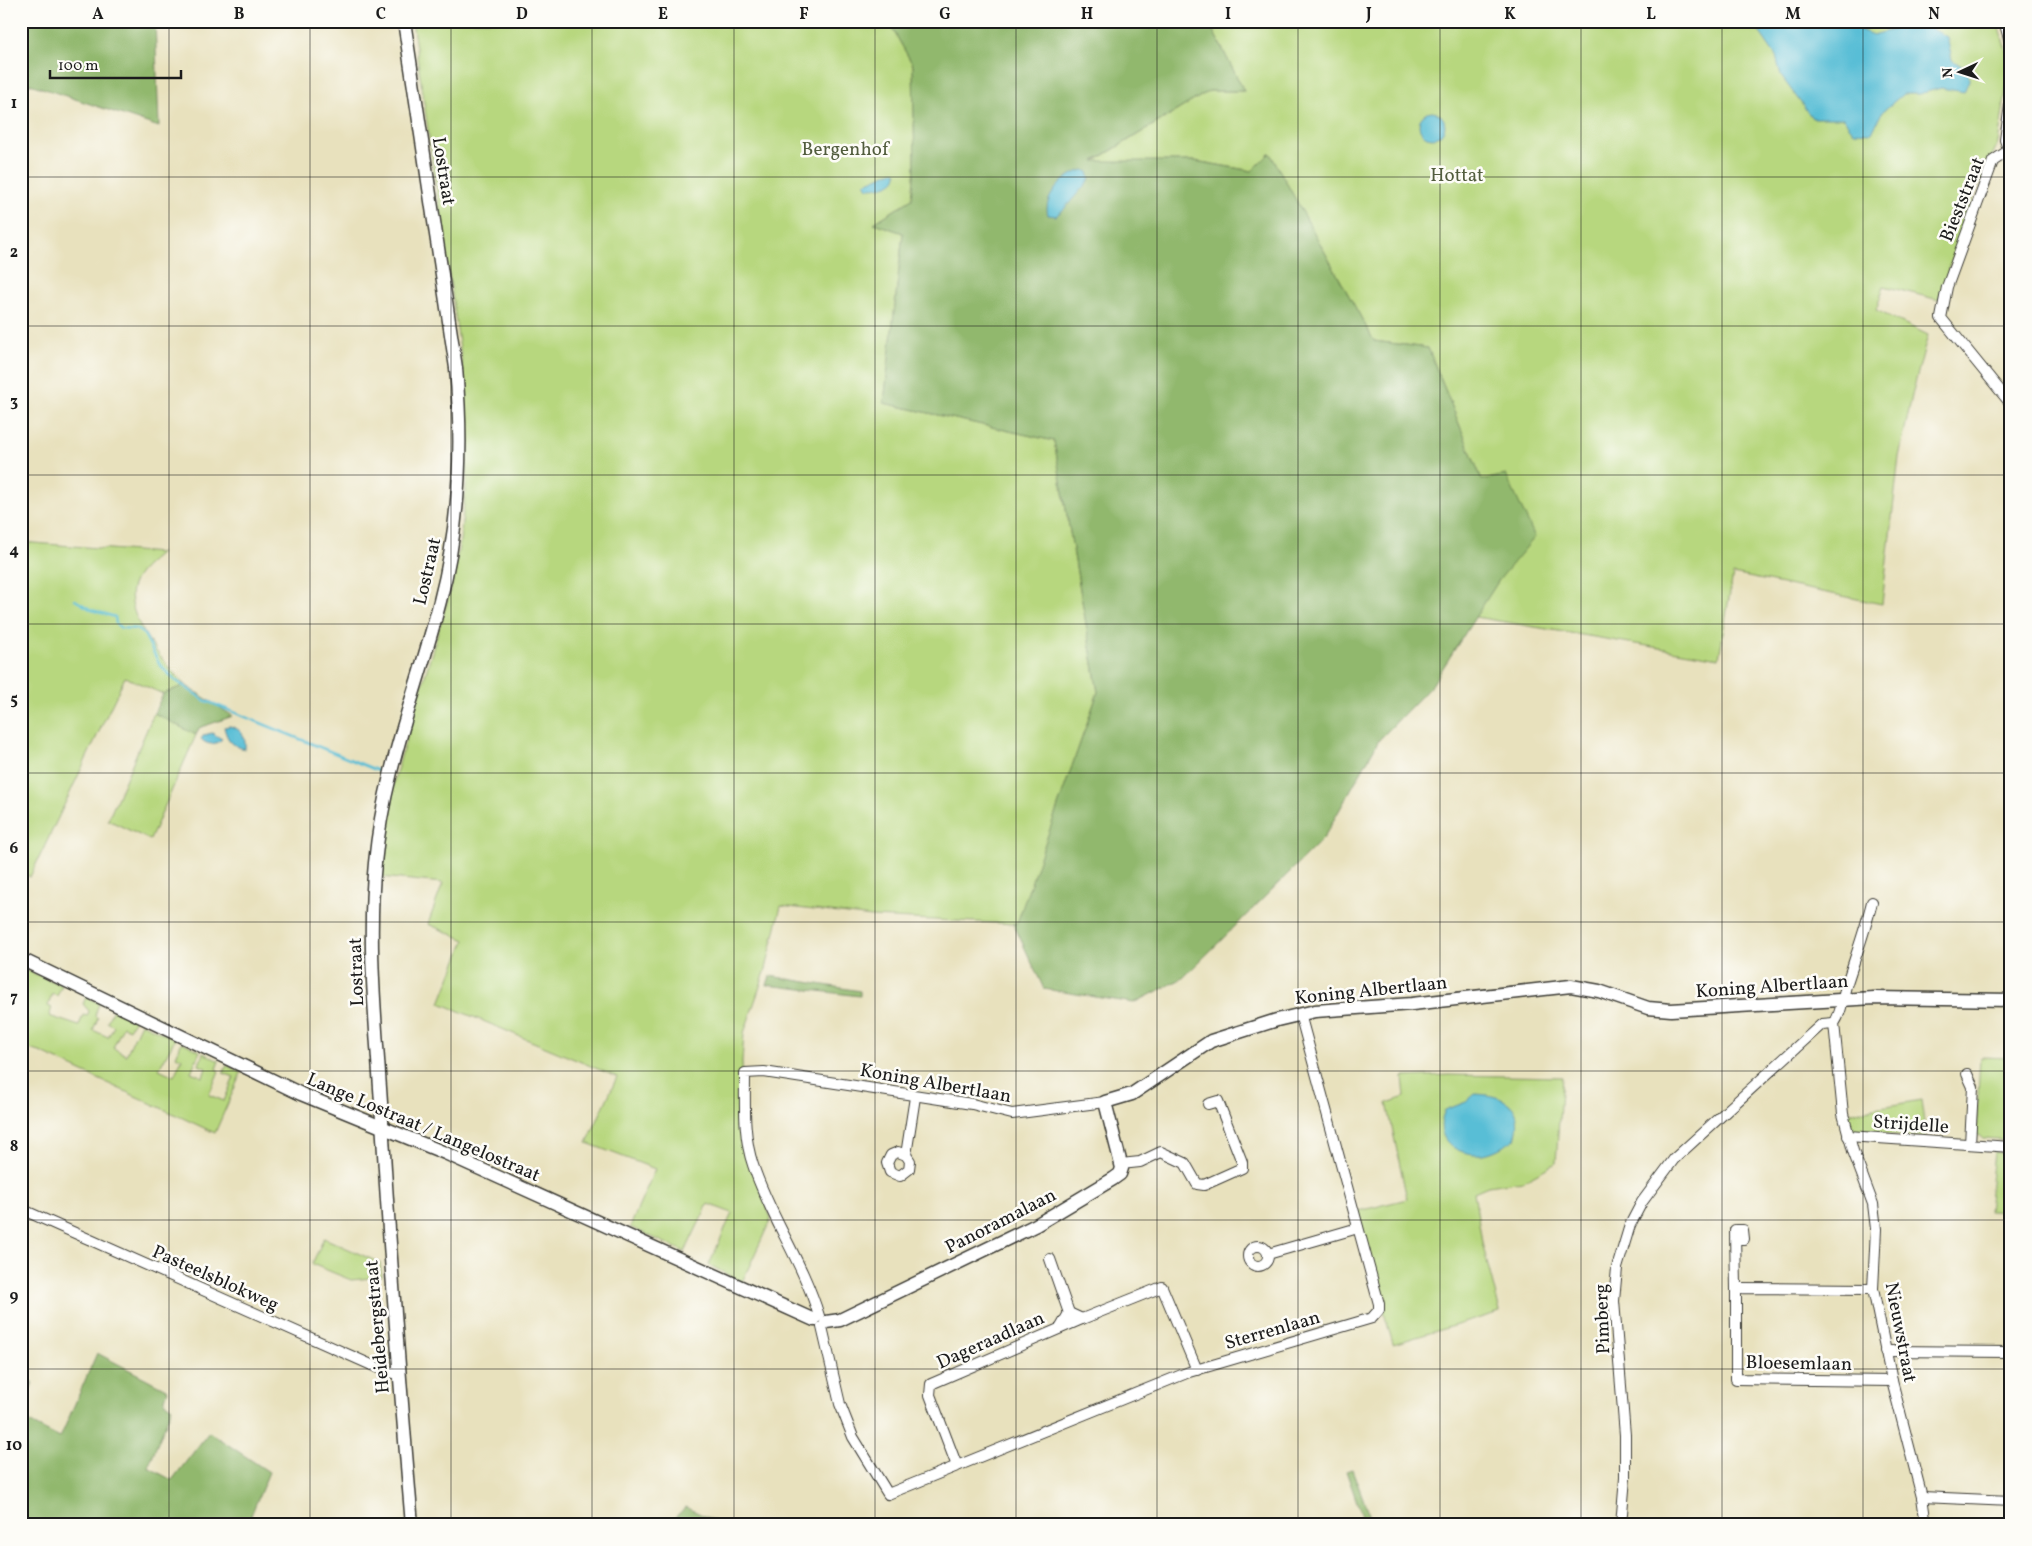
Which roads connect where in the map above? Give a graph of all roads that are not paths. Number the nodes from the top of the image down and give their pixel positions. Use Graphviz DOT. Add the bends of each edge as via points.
graph roads {
  1 [pos="404,21"];
  2 [pos="2004,21"];
  3 [pos="2011,45"];
  4 [pos="2011,98"];
  5 [pos="2009,154"];
  6 [pos="2011,404"];
  7 [pos="1872,902"];
  8 [pos="21,959"];
  9 [pos="1842,1000"];
  10 [pos="2011,1000"];
  11 [pos="1300,1014"];
  12 [pos="1834,1023"];
  13 [pos="1967,1074"];
  14 [pos="915,1097"];
  15 [pos="1105,1102"];
  16 [pos="1208,1104"];
  17 [pos="382,1126"];
  18 [pos="1848,1136"];
  19 [pos="1970,1144"];
  20 [pos="2011,1147"];
  21 [pos="906,1155"];
  22 [pos="1122,1164"];
  23 [pos="21,1208"];
  24 [pos="1358,1228"];
  25 [pos="1735,1239"];
  26 [pos="1268,1254"];
  27 [pos="1050,1259"];
  28 [pos="1736,1288"];
  29 [pos="1873,1289"];
  30 [pos="1069,1313"];
  31 [pos="1082,1318"];
  32 [pos="820,1321"];
  33 [pos="1061,1327"];
  34 [pos="1885,1351"];
  35 [pos="2011,1352"];
  36 [pos="1197,1370"];
  37 [pos="398,1374"];
  38 [pos="1892,1381"];
  39 [pos="957,1466"];
  40 [pos="1922,1497"];
  41 [pos="2011,1501"];
  42 [pos="412,1525"];
  43 [pos="1621,1525"];
  44 [pos="1926,1525"];
  1 -- 17 [label="street, Lostraat" via="456,368 460,451 456,521 448,567 397,740 382,810 375,864 372,964"];
  2 -- 3 [label="street"];
  4 -- 5 [label="street, Bieststraat" via="2005,135"];
  5 -- 6 [label="street, Bieststraat" via="1993,161 1946,287 1941,318"];
  7 -- 9 [label="street, Nieuwstraat"];
  8 -- 17 [label="street, Lange Lostraat / Langelostraat" via="301,1094"];
  9 -- 10 [label="street, Koning Albertlaan"];
  9 -- 11 [label="street, Koning Albertlaan" via="1657,1010 1599,991 1571,986"];
  9 -- 12 [label="street, Nieuwstraat"];
  11 -- 15 [label="street, Koning Albertlaan" via="1211,1040 1132,1094"];
  11 -- 24 [label="street, Sterrenlaan"];
  12 -- 18 [label="street, Nieuwstraat"];
  12 -- 43 [label="street, Pimberg" via="1822,1024 1674,1159 1642,1202 1630,1225 1618,1268 1614,1300 1626,1435"];
  13 -- 19 [label="street, Strijdelle" via="1973,1087"];
  14 -- 15 [label="street, Koning Albertlaan" via="972,1104 1012,1114"];
  14 -- 21 [label="street"];
  14 -- 32 [label="street, Koning Albertlaan" via="764,1072 745,1073 747,1143 753,1164 770,1208 806,1278"];
  15 -- 22 [label="street"];
  16 -- 22 [label="street" via="1218,1101 1242,1168 1204,1185 1197,1184 1185,1164 1161,1152 1140,1162"];
  17 -- 32 [label="street, Lange Lostraat / Langelostraat"];
  17 -- 37 [label="street, Heidebergstraat"];
  18 -- 19 [label="street, Strijdelle"];
  18 -- 29 [label="street, Nieuwstraat" via="1873,1204 1876,1229"];
  19 -- 20 [label="street, Strijdelle"];
  22 -- 32 [label="street, Panoramalaan" via="1121,1172 1113,1179 1036,1225 840,1320"];
  23 -- 37 [label="street, Pasteelsblokweg"];
  24 -- 26 [label="street"];
  24 -- 36 [label="street, Sterrenlaan" via="1379,1304 1376,1315"];
  25 -- 28 [label="street, Bloesemlaan" via="1744,1238 1743,1230 1735,1230 1735,1240 1736,1250"];
  27 -- 30 [label="street, Dageraadlaan"];
  28 -- 29 [label="street"];
  28 -- 38 [label="street, Bloesemlaan" via="1736,1379"];
  29 -- 34 [label="street, Nieuwstraat"];
  30 -- 31 [label="street, Dageraadlaan"];
  30 -- 33 [label="street, Dageraadlaan"];
  31 -- 33 [label="street, Dageraadlaan"];
  31 -- 36 [label="street, Dageraadlaan" via="1162,1287"];
  32 -- 39 [label="street, Sterrenlaan" via="840,1404 853,1437 888,1494"];
  33 -- 39 [label="street, Dageraadlaan" via="931,1384 930,1395"];
  34 -- 35 [label="street"];
  34 -- 38 [label="street, Nieuwstraat"];
  36 -- 39 [label="street, Sterrenlaan"];
  37 -- 42 [label="street, Heidebergstraat"];
  38 -- 40 [label="street, Nieuwstraat"];
  40 -- 41 [label="street"];
  40 -- 44 [label="street, Nieuwstraat"];
}
